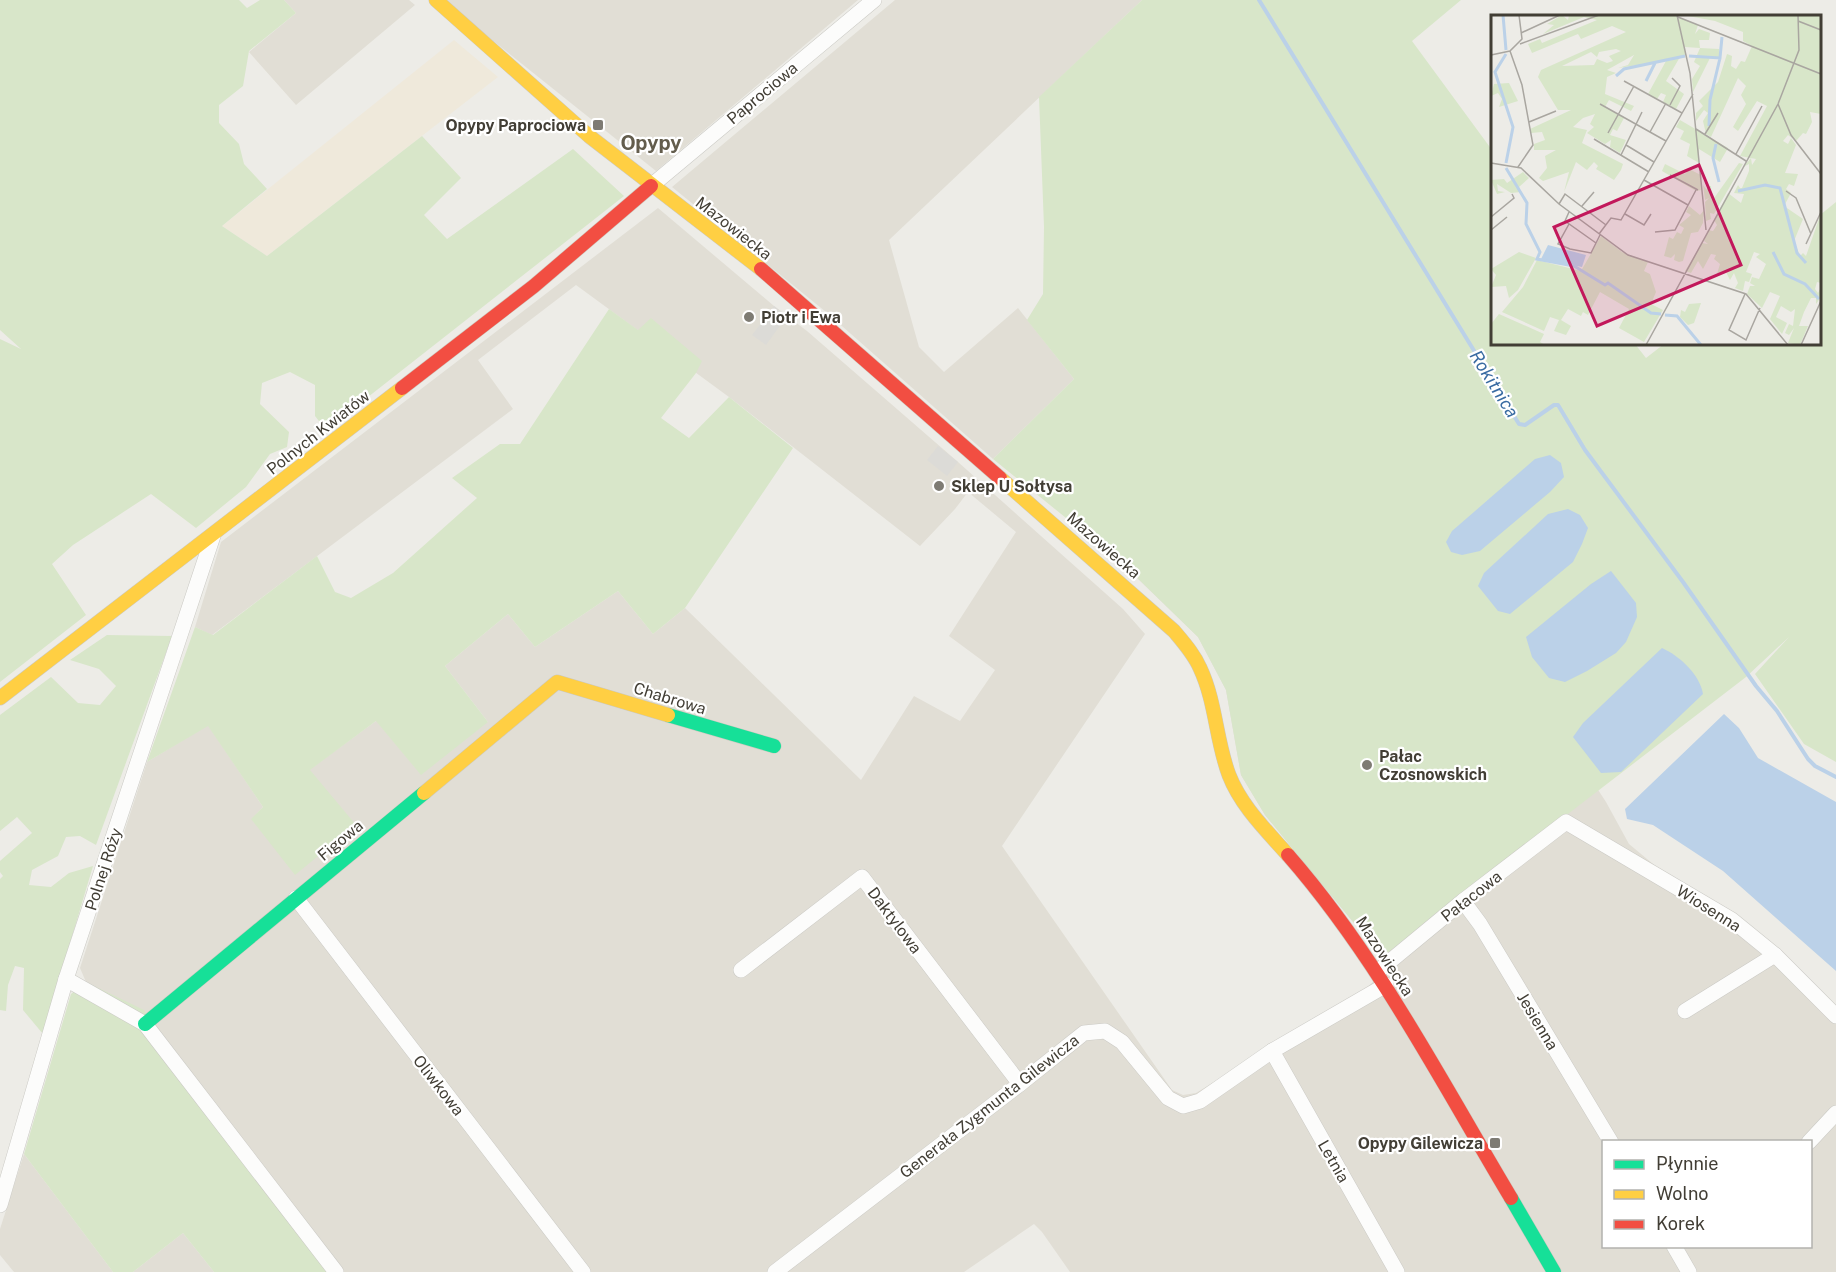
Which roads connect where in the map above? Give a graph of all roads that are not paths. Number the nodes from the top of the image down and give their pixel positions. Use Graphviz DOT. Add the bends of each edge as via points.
graph roads {
  1 [pos="436,0"];
  2 [pos="874,0"];
  3 [pos="651,186"];
  4 [pos="213,536"];
  5 [pos="557,682"];
  6 [pos="0,698"];
  7 [pos="774,746"];
  8 [pos="1566,822"];
  9 [pos="296,898"];
  10 [pos="1464,901"];
  11 [pos="1775,955"];
  12 [pos="741,970"];
  13 [pos="1377,972"];
  14 [pos="66,980"];
  15 [pos="1386,985"];
  16 [pos="1685,1011"];
  17 [pos="1836,1016"];
  18 [pos="145,1024"];
  19 [pos="1272,1051"];
  20 [pos="1020,1084"];
  21 [pos="1836,1113"];
  22 [pos="1610,1140"];
  23 [pos="1811,1140"];
  24 [pos="0,1205"];
  25 [pos="1675,1248"];
  26 [pos="336,1272"];
  27 [pos="583,1272"];
  28 [pos="774,1272"];
  29 [pos="1397,1272"];
  30 [pos="1554,1272"];
  31 [pos="1689,1272"];
  1 -- 3 [label="street, Mazowiecka" via="567,118"];
  2 -- 3 [label="street, Paprociowa"];
  3 -- 4 [label="street, Polnych Kwiatów" via="534,286"];
  3 -- 13 [label="street, Mazowiecka" via="733,246 803,305 1174,631 1201,670 1228,773 1240,799 1324,898"];
  4 -- 6 [label="street, Polnych Kwiatów"];
  4 -- 14 [label="street, Polnej Róży"];
  5 -- 7 [label="street, Chabrowa"];
  5 -- 9 [label="street, Figowa"];
  8 -- 10 [label="street, Pałacowa"];
  8 -- 11 [label="street, Wiosenna" via="1732,920"];
  9 -- 18 [label="street, Figowa"];
  9 -- 27 [label="street, Oliwkowa"];
  10 -- 13 [label="street, Pałacowa"];
  10 -- 22 [label="street, Jesienna"];
  11 -- 16 [label="street"];
  11 -- 17 [label="street, Wiosenna"];
  12 -- 20 [label="street, Daktylowa" via="862,877"];
  13 -- 15 [label="street, Mazowiecka"];
  14 -- 18 [label="street"];
  14 -- 24 [label="street, Polnej Róży"];
  15 -- 19 [label="street, Generała Zygmunta Gilewicza"];
  15 -- 30 [label="street, Mazowiecka"];
  18 -- 26 [label="street"];
  19 -- 20 [label="street, Generała Zygmunta Gilewicza" via="1200,1101 1183,1106 1168,1098 1122,1042 1105,1031 1084,1032"];
  19 -- 29 [label="street, Letnia"];
  20 -- 28 [label="street, Generała Zygmunta Gilewicza"];
  21 -- 23 [label="street"];
  25 -- 31 [label="street"];
}
